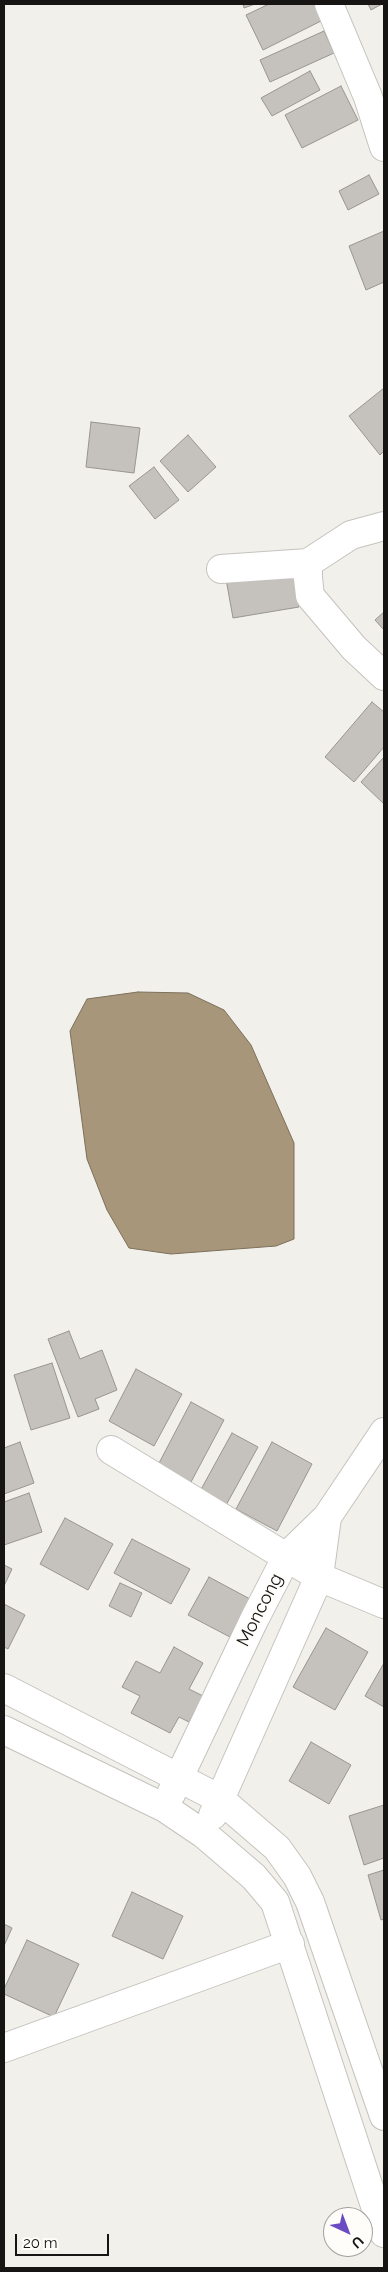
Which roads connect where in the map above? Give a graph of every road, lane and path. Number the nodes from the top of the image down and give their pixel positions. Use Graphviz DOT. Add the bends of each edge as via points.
graph roads {
  1 [pos="328,4"];
  2 [pos="384,147"];
  3 [pos="384,526"];
  4 [pos="308,563"];
  5 [pos="221,569"];
  6 [pos="384,676"];
  7 [pos="384,1432"];
  8 [pos="111,1450"];
  9 [pos="327,1517"];
  10 [pos="287,1556"];
  11 [pos="319,1577"];
  12 [pos="384,1604"];
  13 [pos="4,1688"];
  14 [pos="4,1730"];
  15 [pos="180,1778"];
  16 [pos="220,1799"];
  17 [pos="165,1808"];
  18 [pos="205,1835"];
  19 [pos="290,1944"];
  20 [pos="4,2048"];
  21 [pos="384,2116"];
  22 [pos="384,2233"];
  1 -- 2 [label="street" via="368,97"];
  3 -- 4 [label="street" via="351,535"];
  4 -- 5 [label="street"];
  4 -- 6 [label="street" via="310,596 354,648"];
  7 -- 9 [label="street, Moncong"];
  8 -- 10 [label="street"];
  9 -- 10 [label="street, Moncong"];
  9 -- 11 [label="street"];
  10 -- 11 [label="street"];
  10 -- 15 [label="street, Moncong"];
  11 -- 12 [label="street"];
  11 -- 16 [label="street"];
  13 -- 15 [label="street"];
  14 -- 17 [label="street"];
  15 -- 16 [label="street"];
  15 -- 17 [label="street, Moncong"];
  16 -- 18 [label="street"];
  16 -- 21 [label="street" via="277,1848 297,1876 310,1902"];
  17 -- 18 [label="street"];
  18 -- 19 [label="street" via="254,1877 275,1902"];
  19 -- 20 [label="street"];
  19 -- 22 [label="street"];
}
